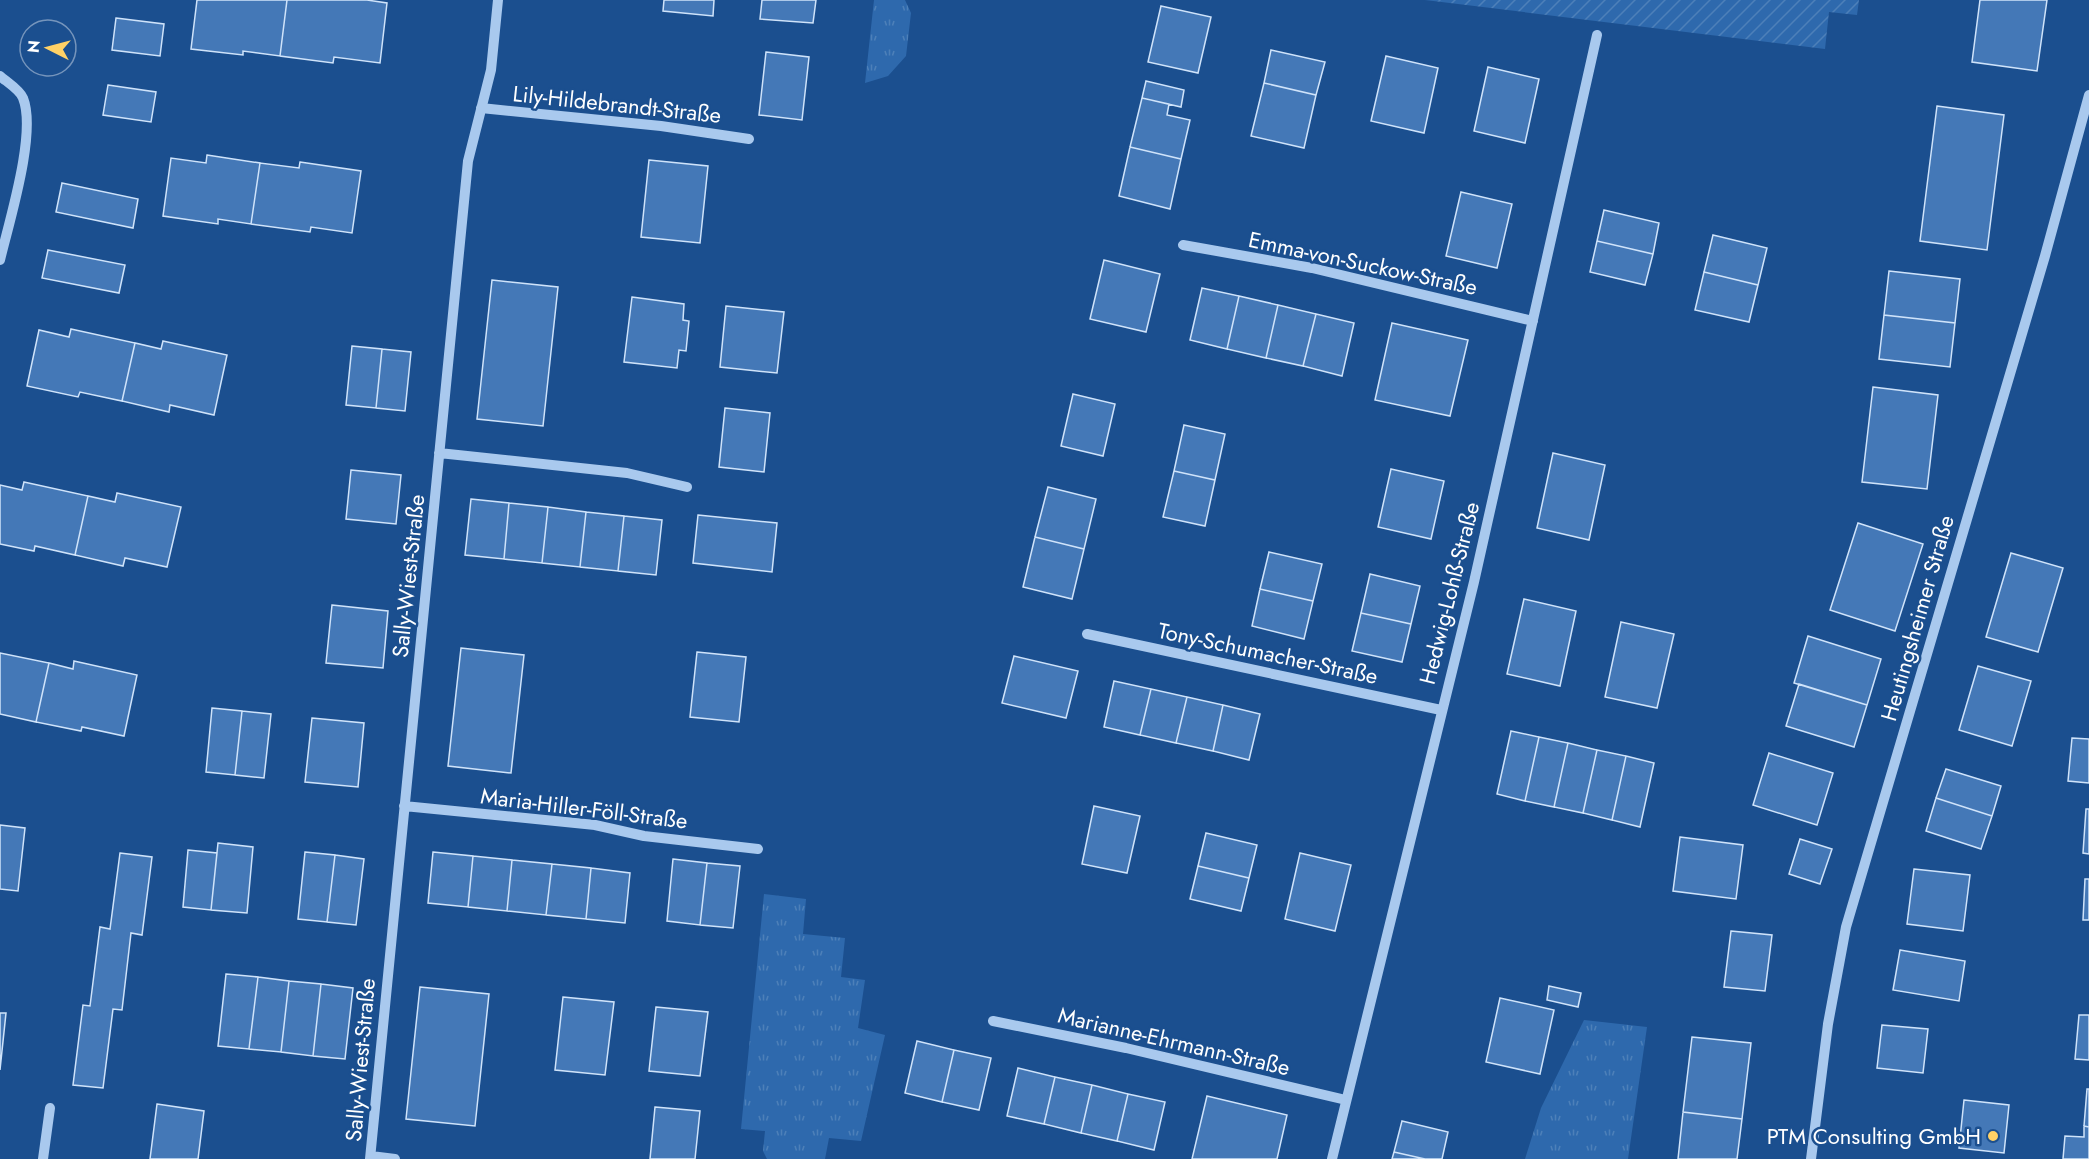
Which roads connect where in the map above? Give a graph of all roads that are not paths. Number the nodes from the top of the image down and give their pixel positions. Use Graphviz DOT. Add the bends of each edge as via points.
graph roads {
  1 [pos="498,0"];
  2 [pos="1597,35"];
  3 [pos="0,76"];
  4 [pos="2089,95"];
  5 [pos="481,108"];
  6 [pos="749,139"];
  7 [pos="1183,245"];
  8 [pos="0,261"];
  9 [pos="1533,321"];
  10 [pos="439,453"];
  11 [pos="687,487"];
  12 [pos="1087,634"];
  13 [pos="1441,710"];
  14 [pos="405,806"];
  15 [pos="758,849"];
  16 [pos="993,1021"];
  17 [pos="1346,1100"];
  18 [pos="50,1108"];
  19 [pos="370,1158"];
  20 [pos="43,1159"];
  21 [pos="395,1159"];
  22 [pos="1332,1159"];
  23 [pos="1810,1159"];
  1 -- 5 [label="street, Sally-Wiest-Straße" via="491,70"];
  2 -- 9 [label="street, Hedwig-Lohß-Straße"];
  3 -- 8 [label="street" via="23,96 28,123"];
  4 -- 23 [label="street, Heutingsheimer Straße" via="1846,927"];
  5 -- 6 [label="street, Lily-Hildebrandt-Straße"];
  5 -- 10 [label="street, Sally-Wiest-Straße" via="468,161"];
  7 -- 9 [label="street, Emma-von-Suckow-Straße" via="1312,268"];
  9 -- 13 [label="street, Hedwig-Lohß-Straße"];
  10 -- 11 [label="street" via="627,473"];
  10 -- 14 [label="street, Sally-Wiest-Straße"];
  12 -- 13 [label="street, Tony-Schumacher-Straße"];
  13 -- 17 [label="street, Hedwig-Lohß-Straße"];
  14 -- 15 [label="street, Maria-Hiller-Föll-Straße" via="595,825 644,836"];
  14 -- 19 [label="street, Sally-Wiest-Straße"];
  16 -- 17 [label="street, Marianne-Ehrmann-Straße"];
  17 -- 22 [label="street, Hedwig-Lohß-Straße"];
  18 -- 20 [label="street"];
  19 -- 21 [label="street"];
}
